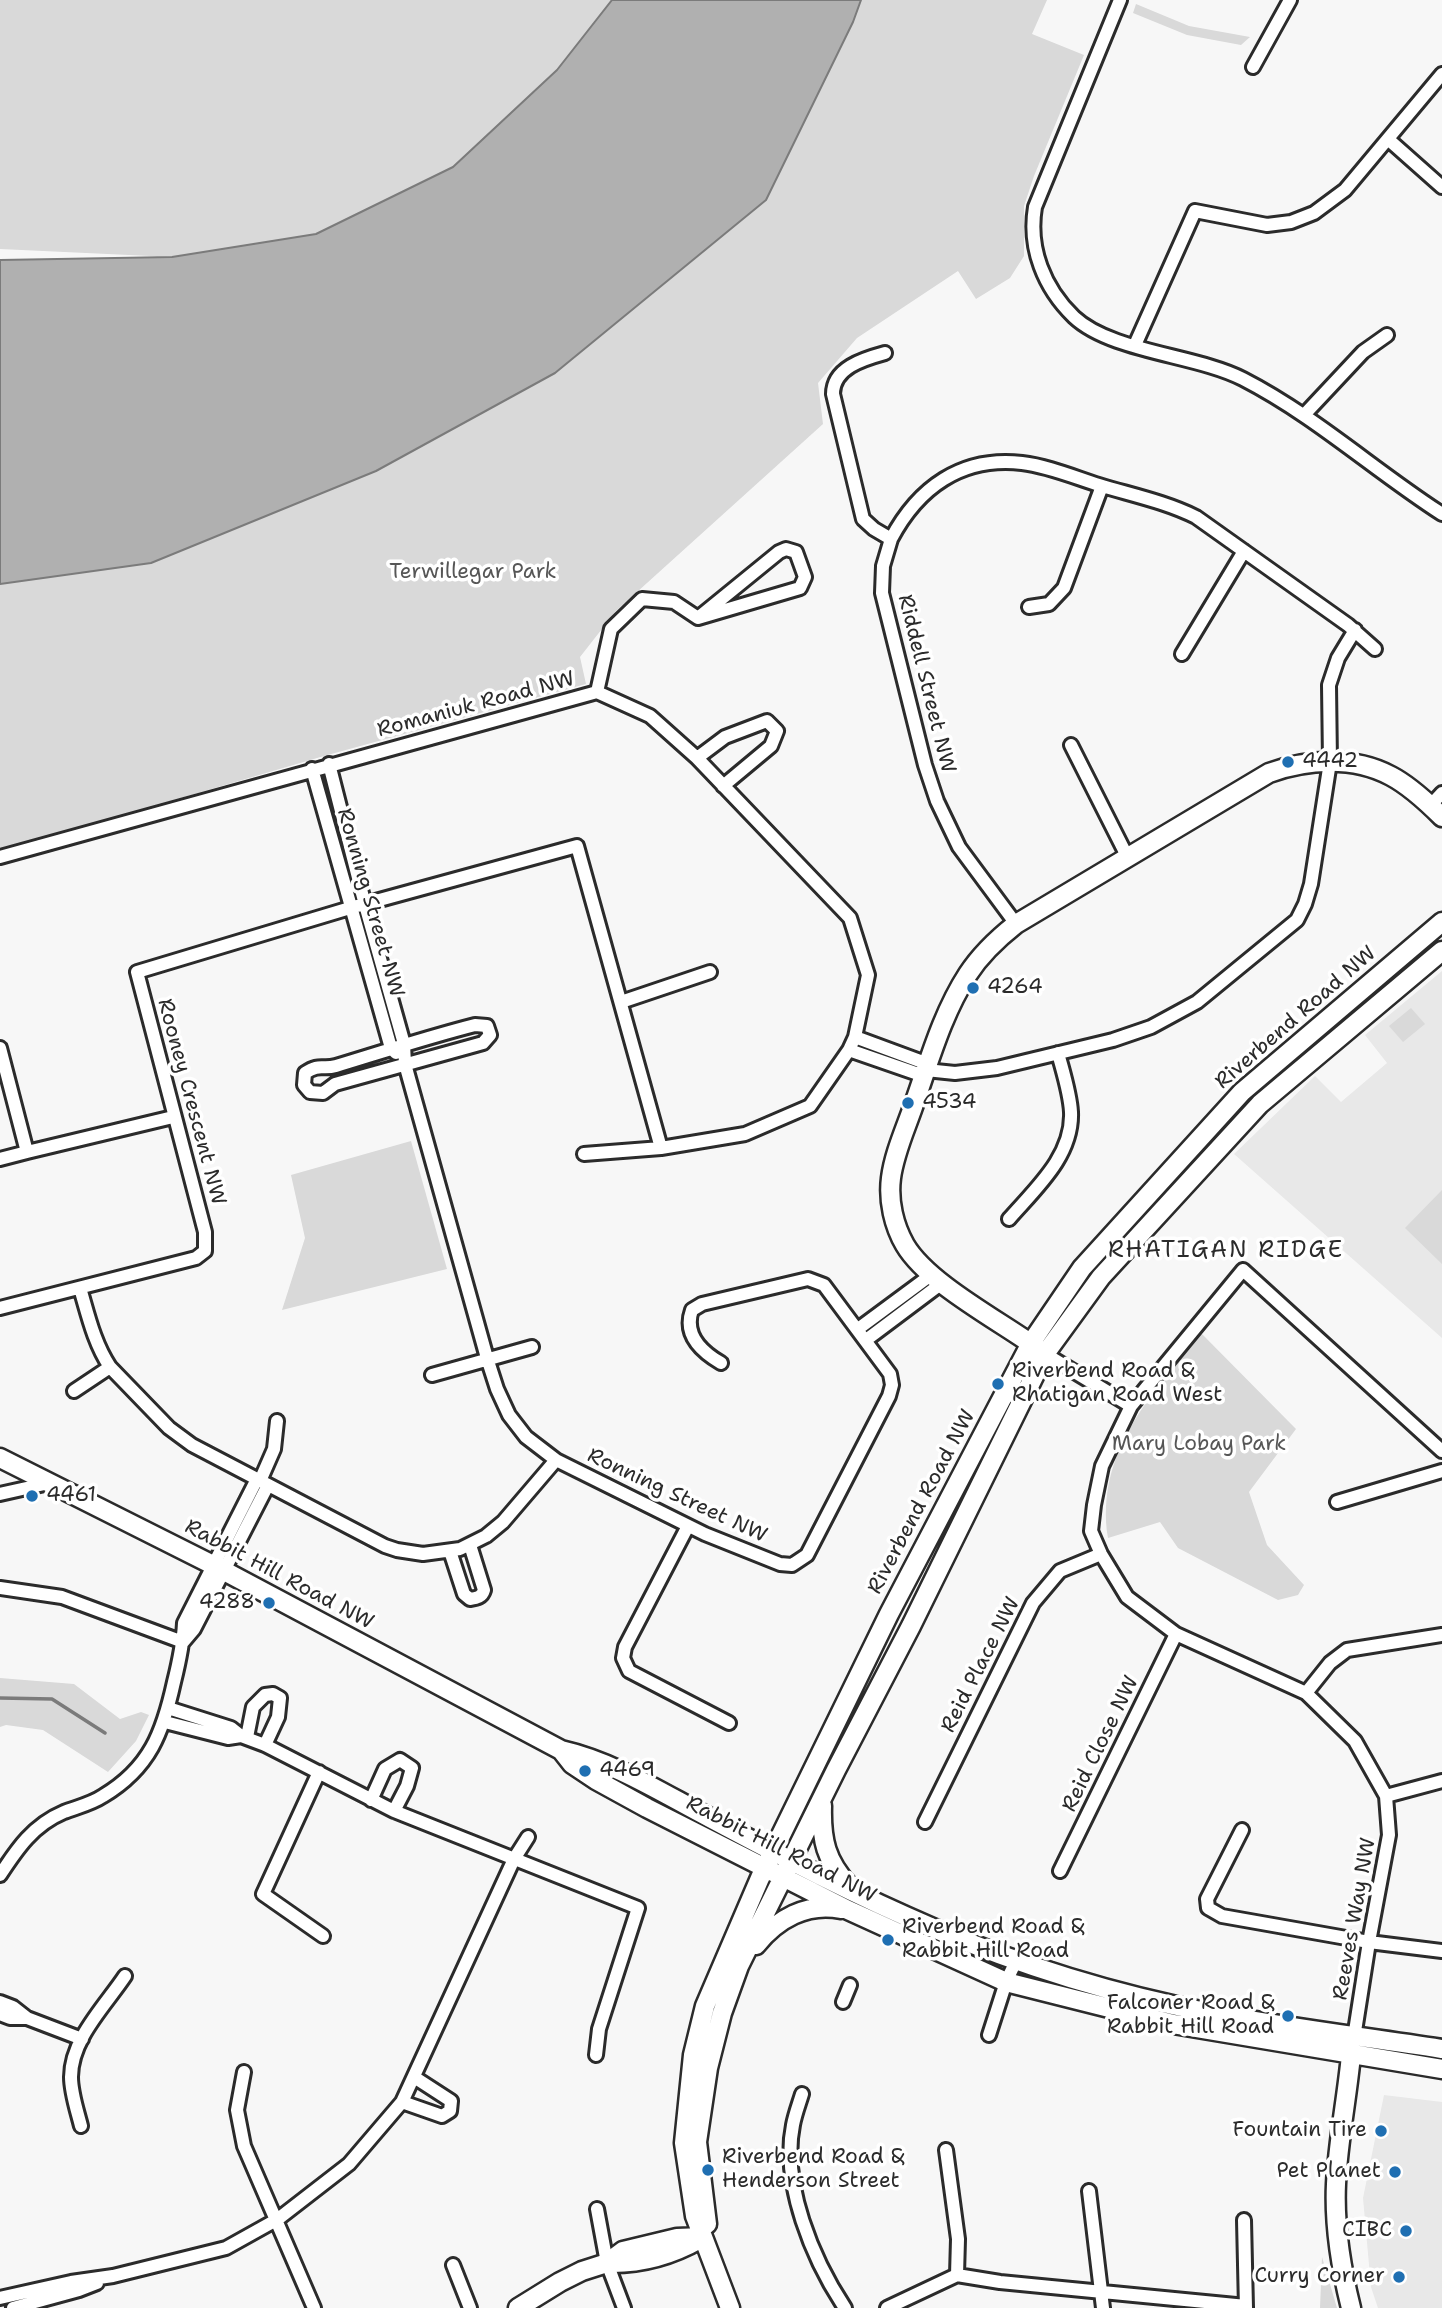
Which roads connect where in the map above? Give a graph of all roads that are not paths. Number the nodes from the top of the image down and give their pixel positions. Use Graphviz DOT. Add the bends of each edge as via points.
graph roads {
  1 [pos="1120,0"];
  2 [pos="1290,0"];
  3 [pos="1253,67"];
  4 [pos="1442,75"];
  5 [pos="1389,140"];
  6 [pos="1442,187"];
  7 [pos="1387,335"];
  8 [pos="1135,345"];
  9 [pos="885,353"];
  10 [pos="1304,415"];
  11 [pos="1102,486"];
  12 [pos="1442,514"];
  13 [pos="891,538"];
  14 [pos="1244,551"];
  15 [pos="1029,607"];
  16 [pos="698,618"];
  17 [pos="1354,630"];
  18 [pos="1375,649"];
  19 [pos="1182,654"];
  20 [pos="597,692"];
  21 [pos="1071,745"];
  22 [pos="697,758"];
  23 [pos="1329,762"];
  24 [pos="329,764"];
  25 [pos="312,769"];
  26 [pos="723,786"];
  27 [pos="1438,805"];
  28 [pos="1127,856"];
  29 [pos="0,857"];
  30 [pos="365,905"];
  31 [pos="350,908"];
  32 [pos="1442,922"];
  33 [pos="1016,924"];
  34 [pos="1442,951"];
  35 [pos="710,972"];
  36 [pos="621,1002"];
  37 [pos="855,1037"];
  38 [pos="404,1044"];
  39 [pos="0,1048"];
  40 [pos="391,1048"];
  41 [pos="849,1051"];
  42 [pos="1058,1053"];
  43 [pos="405,1064"];
  44 [pos="926,1070"];
  45 [pos="173,1117"];
  46 [pos="661,1148"];
  47 [pos="27,1152"];
  48 [pos="584,1154"];
  49 [pos="0,1159"];
  50 [pos="1009,1219"];
  51 [pos="936,1279"];
  52 [pos="80,1287"];
  53 [pos="0,1308"];
  54 [pos="858,1329"];
  55 [pos="866,1340"];
  56 [pos="533,1347"];
  57 [pos="1038,1348"];
  58 [pos="487,1358"];
  59 [pos="721,1363"];
  60 [pos="110,1367"];
  61 [pos="432,1375"];
  62 [pos="74,1391"];
  63 [pos="1131,1406"];
  64 [pos="277,1421"];
  65 [pos="1442,1451"];
  66 [pos="0,1458"];
  67 [pos="556,1460"];
  68 [pos="1442,1471"];
  69 [pos="262,1482"];
  70 [pos="49,1483"];
  71 [pos="0,1494"];
  72 [pos="1337,1502"];
  73 [pos="688,1526"];
  74 [pos="470,1545"];
  75 [pos="450,1551"];
  76 [pos="1101,1554"];
  77 [pos="219,1568"];
  78 [pos="0,1588"];
  79 [pos="1176,1634"];
  80 [pos="1442,1635"];
  81 [pos="183,1642"];
  82 [pos="1306,1693"];
  83 [pos="168,1708"];
  84 [pos="165,1722"];
  85 [pos="729,1723"];
  86 [pos="244,1737"];
  87 [pos="265,1745"];
  88 [pos="319,1773"];
  89 [pos="1442,1781"];
  90 [pos="1386,1796"];
  91 [pos="822,1799"];
  92 [pos="371,1800"];
  93 [pos="394,1811"];
  94 [pos="925,1822"];
  95 [pos="1242,1830"];
  96 [pos="528,1837"];
  97 [pos="514,1859"];
  98 [pos="769,1859"];
  99 [pos="788,1869"];
  100 [pos="1060,1871"];
  101 [pos="0,1875"];
  102 [pos="853,1891"];
  103 [pos="848,1910"];
  104 [pos="323,1936"];
  105 [pos="1369,1942"];
  106 [pos="1442,1951"];
  107 [pos="1016,1961"];
  108 [pos="740,1966"];
  109 [pos="125,1976"];
  110 [pos="1006,1982"];
  111 [pos="850,1985"];
  112 [pos="0,2002"];
  113 [pos="843,2002"];
  114 [pos="0,2014"];
  115 [pos="27,2018"];
  116 [pos="989,2035"];
  117 [pos="1354,2035"];
  118 [pos="82,2039"];
  119 [pos="1442,2049"];
  120 [pos="596,2055"];
  121 [pos="1351,2055"];
  122 [pos="1442,2069"];
  123 [pos="244,2072"];
  124 [pos="415,2077"];
  125 [pos="802,2094"];
  126 [pos="402,2102"];
  127 [pos="81,2126"];
  128 [pos="946,2150"];
  129 [pos="1089,2191"];
  130 [pos="597,2209"];
  131 [pos="278,2219"];
  132 [pos="1244,2220"];
  133 [pos="703,2237"];
  134 [pos="607,2263"];
  135 [pos="453,2265"];
  136 [pos="957,2275"];
  137 [pos="113,2276"];
  138 [pos="1102,2293"];
  139 [pos="0,2298"];
  140 [pos="1246,2307"];
  141 [pos="13,2308"];
  142 [pos="314,2308"];
  143 [pos="470,2308"];
  144 [pos="518,2308"];
  145 [pos="624,2308"];
  146 [pos="730,2308"];
  147 [pos="845,2308"];
  148 [pos="887,2308"];
  149 [pos="1103,2308"];
  150 [pos="1351,2308"];
  1 -- 8 [label="street" via="1038,196 1033,228 1037,258 1056,296 1075,318 1097,332"];
  2 -- 3 [label="street"];
  4 -- 5 [label="street"];
  5 -- 6 [label="street"];
  5 -- 8 [label="street" via="1336,199 1303,218 1267,225 1195,211"];
  7 -- 10 [label="street" via="1363,352"];
  8 -- 10 [label="street" via="1241,378"];
  9 -- 13 [label="street" via="865,358 842,373 833,394 863,519"];
  10 -- 12 [label="street"];
  11 -- 13 [label="street, Riddell Street NW" via="1023,463 970,468 935,484 919,498"];
  11 -- 14 [label="street, Riddell Street NW" via="1185,512"];
  11 -- 15 [label="street" via="1064,588 1049,604"];
  13 -- 33 [label="street, Riddell Street NW" via="882,593 930,782 959,847"];
  14 -- 17 [label="street, Riddell Street NW"];
  14 -- 19 [label="street"];
  16 -- 16 [label="street" via="800,588 805,576 796,552 779,552"];
  16 -- 20 [label="street" via="674,602 642,599 611,629"];
  17 -- 18 [label="street, Riddell Street NW"];
  17 -- 23 [label="street" via="1329,685"];
  20 -- 22 [label="street, Romaniuk Road NW" via="650,716"];
  20 -- 24 [label="street, Romaniuk Road NW"];
  21 -- 28 [label="street"];
  22 -- 26 [label="street, Romaniuk Road NW"];
  22 -- 26 [label="street" via="725,737 767,721 777,731 771,746"];
  23 -- 27 [label="main road" via="1377,769"];
  23 -- 28 [label="main road" via="1298,764 1269,773"];
  23 -- 42 [label="street" via="1311,884 1297,920 1175,1015 1132,1034"];
  24 -- 25 [label="street"];
  24 -- 30 [label="street, Ronning Street NW"];
  25 -- 29 [label="street"];
  25 -- 31 [label="street, Ronning Street NW"];
  26 -- 37 [label="street, Romaniuk Road NW" via="850,918 868,975"];
  28 -- 33 [label="main road"];
  30 -- 31 [label="street"];
  30 -- 36 [label="street" via="577,846"];
  30 -- 38 [label="street, Ronning Street NW"];
  31 -- 40 [label="street, Ronning Street NW"];
  31 -- 45 [label="street, Rooney Crescent NW" via="137,972"];
  32 -- 57 [label="main road, Riverbend Road NW" via="1241,1092 1082,1268"];
  33 -- 44 [label="main road" via="967,975 948,1009"];
  34 -- 57 [label="main road, Riverbend Road NW" via="1260,1104"];
  35 -- 36 [label="street"];
  36 -- 46 [label="street"];
  37 -- 41 [label="street, Romaniuk Road NW"];
  37 -- 44 [label="street"];
  38 -- 40 [label="street"];
  38 -- 43 [label="street, Ronning Street NW"];
  38 -- 43 [label="street" via="475,1025 487,1026 490,1035 483,1043"];
  39 -- 47 [label="street"];
  40 -- 43 [label="street, Ronning Street NW"];
  40 -- 43 [label="street" via="331,1068 315,1066 305,1073 304,1085 310,1093 323,1093 335,1084"];
  41 -- 44 [label="street"];
  41 -- 46 [label="street, Romaniuk Road NW" via="810,1106 744,1135"];
  42 -- 44 [label="street" via="983,1071"];
  42 -- 50 [label="street" via="1071,1111 1067,1140 1053,1167"];
  43 -- 58 [label="street, Ronning Street NW"];
  44 -- 51 [label="main road" via="896,1156 890,1192 905,1244"];
  45 -- 47 [label="street"];
  45 -- 52 [label="street, Rooney Crescent NW" via="205,1232 205,1251 197,1258"];
  46 -- 48 [label="street, Romaniuk Road NW"];
  47 -- 49 [label="street"];
  51 -- 54 [label="street"];
  51 -- 55 [label="street"];
  51 -- 57 [label="main road"];
  52 -- 53 [label="street, Rooney Crescent NW"];
  52 -- 60 [label="street" via="92,1331"];
  54 -- 55 [label="street, Ronning Street NW"];
  54 -- 59 [label="street, Ronning Street NW" via="824,1284 802,1279 692,1310 689,1319 695,1342"];
  55 -- 73 [label="street, Ronning Street NW" via="890,1374 891,1391 803,1559 792,1565 780,1564"];
  56 -- 58 [label="street"];
  57 -- 63 [label="street"];
  57 -- 91 [label="main road, Riverbend Road NW" via="911,1626"];
  57 -- 98 [label="main road, Riverbend Road NW" via="889,1614"];
  58 -- 61 [label="street"];
  58 -- 67 [label="street, Ronning Street NW" via="509,1415"];
  60 -- 62 [label="street"];
  60 -- 69 [label="street" via="179,1437"];
  63 -- 65 [label="street, Reeves Way NW" via="1243,1270"];
  63 -- 76 [label="street, Reeves Way NW" via="1102,1466 1094,1505 1091,1531"];
  64 -- 69 [label="street" via="274,1449"];
  66 -- 70 [label="main road, Rabbit Hill Road NW"];
  67 -- 73 [label="street, Ronning Street NW"];
  67 -- 74 [label="street" via="503,1522"];
  68 -- 72 [label="street"];
  69 -- 75 [label="street" via="397,1550 423,1554"];
  69 -- 77 [label="street"];
  70 -- 71 [label="street"];
  70 -- 77 [label="main road, Rabbit Hill Road NW"];
  73 -- 85 [label="street" via="623,1658 629,1671"];
  74 -- 75 [label="street"];
  74 -- 75 [label="street" via="484,1590 480,1597 470,1599 464,1594"];
  76 -- 79 [label="street, Reeves Way NW" via="1127,1597"];
  76 -- 94 [label="street, Reid Place NW" via="1060,1572 1033,1603"];
  77 -- 81 [label="street" via="184,1623"];
  77 -- 98 [label="main road, Rabbit Hill Road NW" via="561,1750 596,1780"];
  78 -- 81 [label="street" via="62,1597"];
  79 -- 82 [label="street, Reeves Way NW"];
  79 -- 100 [label="street, Reid Close NW"];
  80 -- 82 [label="street" via="1347,1650"];
  81 -- 83 [label="street"];
  82 -- 90 [label="street, Reeves Way NW" via="1355,1741"];
  83 -- 84 [label="street"];
  83 -- 86 [label="street" via="231,1728"];
  84 -- 86 [label="street" via="228,1738"];
  84 -- 101 [label="street" via="148,1756 129,1776 103,1796 43,1823 24,1840"];
  86 -- 87 [label="street"];
  86 -- 87 [label="street" via="253,1707 265,1695 274,1694 281,1707"];
  87 -- 88 [label="street"];
  88 -- 92 [label="street"];
  88 -- 104 [label="street" via="263,1894"];
  89 -- 90 [label="street"];
  90 -- 105 [label="street, Reeves Way NW" via="1390,1835"];
  91 -- 99 [label="main road, Riverbend Road NW"];
  91 -- 102 [label="main road" via="821,1828 830,1861"];
  92 -- 93 [label="street"];
  92 -- 93 [label="street" via="385,1769 400,1760 412,1768"];
  93 -- 97 [label="street"];
  95 -- 105 [label="street" via="1207,1899 1208,1908 1222,1916"];
  96 -- 97 [label="street"];
  97 -- 120 [label="street" via="638,1908 599,2029"];
  97 -- 124 [label="street"];
  98 -- 99 [label="main road, Rabbit Hill Road NW"];
  98 -- 133 [label="main road, Riverbend Road NW" via="705,2006 694,2055 684,2143 695,2216"];
  99 -- 102 [label="main road, Rabbit Hill Road NW"];
  99 -- 103 [label="main road, Rabbit Hill Road NW"];
  99 -- 108 [label="main road, Riverbend Road NW"];
  102 -- 107 [label="main road, Rabbit Hill Road NW"];
  103 -- 108 [label="main road" via="829,1906 798,1911 766,1932"];
  103 -- 110 [label="main road, Rabbit Hill Road NW"];
  105 -- 106 [label="street"];
  105 -- 117 [label="street, Reeves Way NW"];
  107 -- 110 [label="street"];
  107 -- 117 [label="main road, Rabbit Hill Road NW" via="1152,2000"];
  108 -- 133 [label="main road, Riverbend Road NW" via="708,2067 697,2142 708,2220"];
  109 -- 118 [label="street"];
  110 -- 116 [label="street"];
  110 -- 121 [label="main road, Rabbit Hill Road NW" via="1173,2024"];
  111 -- 113 [label="street"];
  112 -- 115 [label="street"];
  114 -- 115 [label="street"];
  115 -- 118 [label="street"];
  117 -- 119 [label="main road, Rabbit Hill Road NW"];
  117 -- 121 [label="street, Reeves Way NW"];
  118 -- 127 [label="street" via="71,2078"];
  121 -- 122 [label="main road, Rabbit Hill Road NW"];
  121 -- 150 [label="main road" via="1336,2186 1339,2254"];
  123 -- 131 [label="street" via="237,2110 244,2146"];
  124 -- 126 [label="street"];
  124 -- 126 [label="street" via="451,2101 450,2111 442,2116"];
  125 -- 147 [label="street" via="792,2126 795,2189 813,2251"];
  126 -- 131 [label="street" via="349,2164"];
  128 -- 136 [label="street" via="958,2239"];
  129 -- 138 [label="street"];
  130 -- 134 [label="street"];
  131 -- 137 [label="street" via="226,2248"];
  131 -- 142 [label="street"];
  132 -- 140 [label="street"];
  133 -- 134 [label="main road" via="623,2251"];
  133 -- 146 [label="main road, Riverbend Road NW"];
  134 -- 144 [label="main road" via="560,2282"];
  134 -- 145 [label="street"];
  135 -- 143 [label="street"];
  136 -- 138 [label="street"];
  136 -- 148 [label="street"];
  137 -- 139 [label="street"];
  137 -- 141 [label="street"];
  138 -- 140 [label="street"];
  138 -- 149 [label="street"];
}
